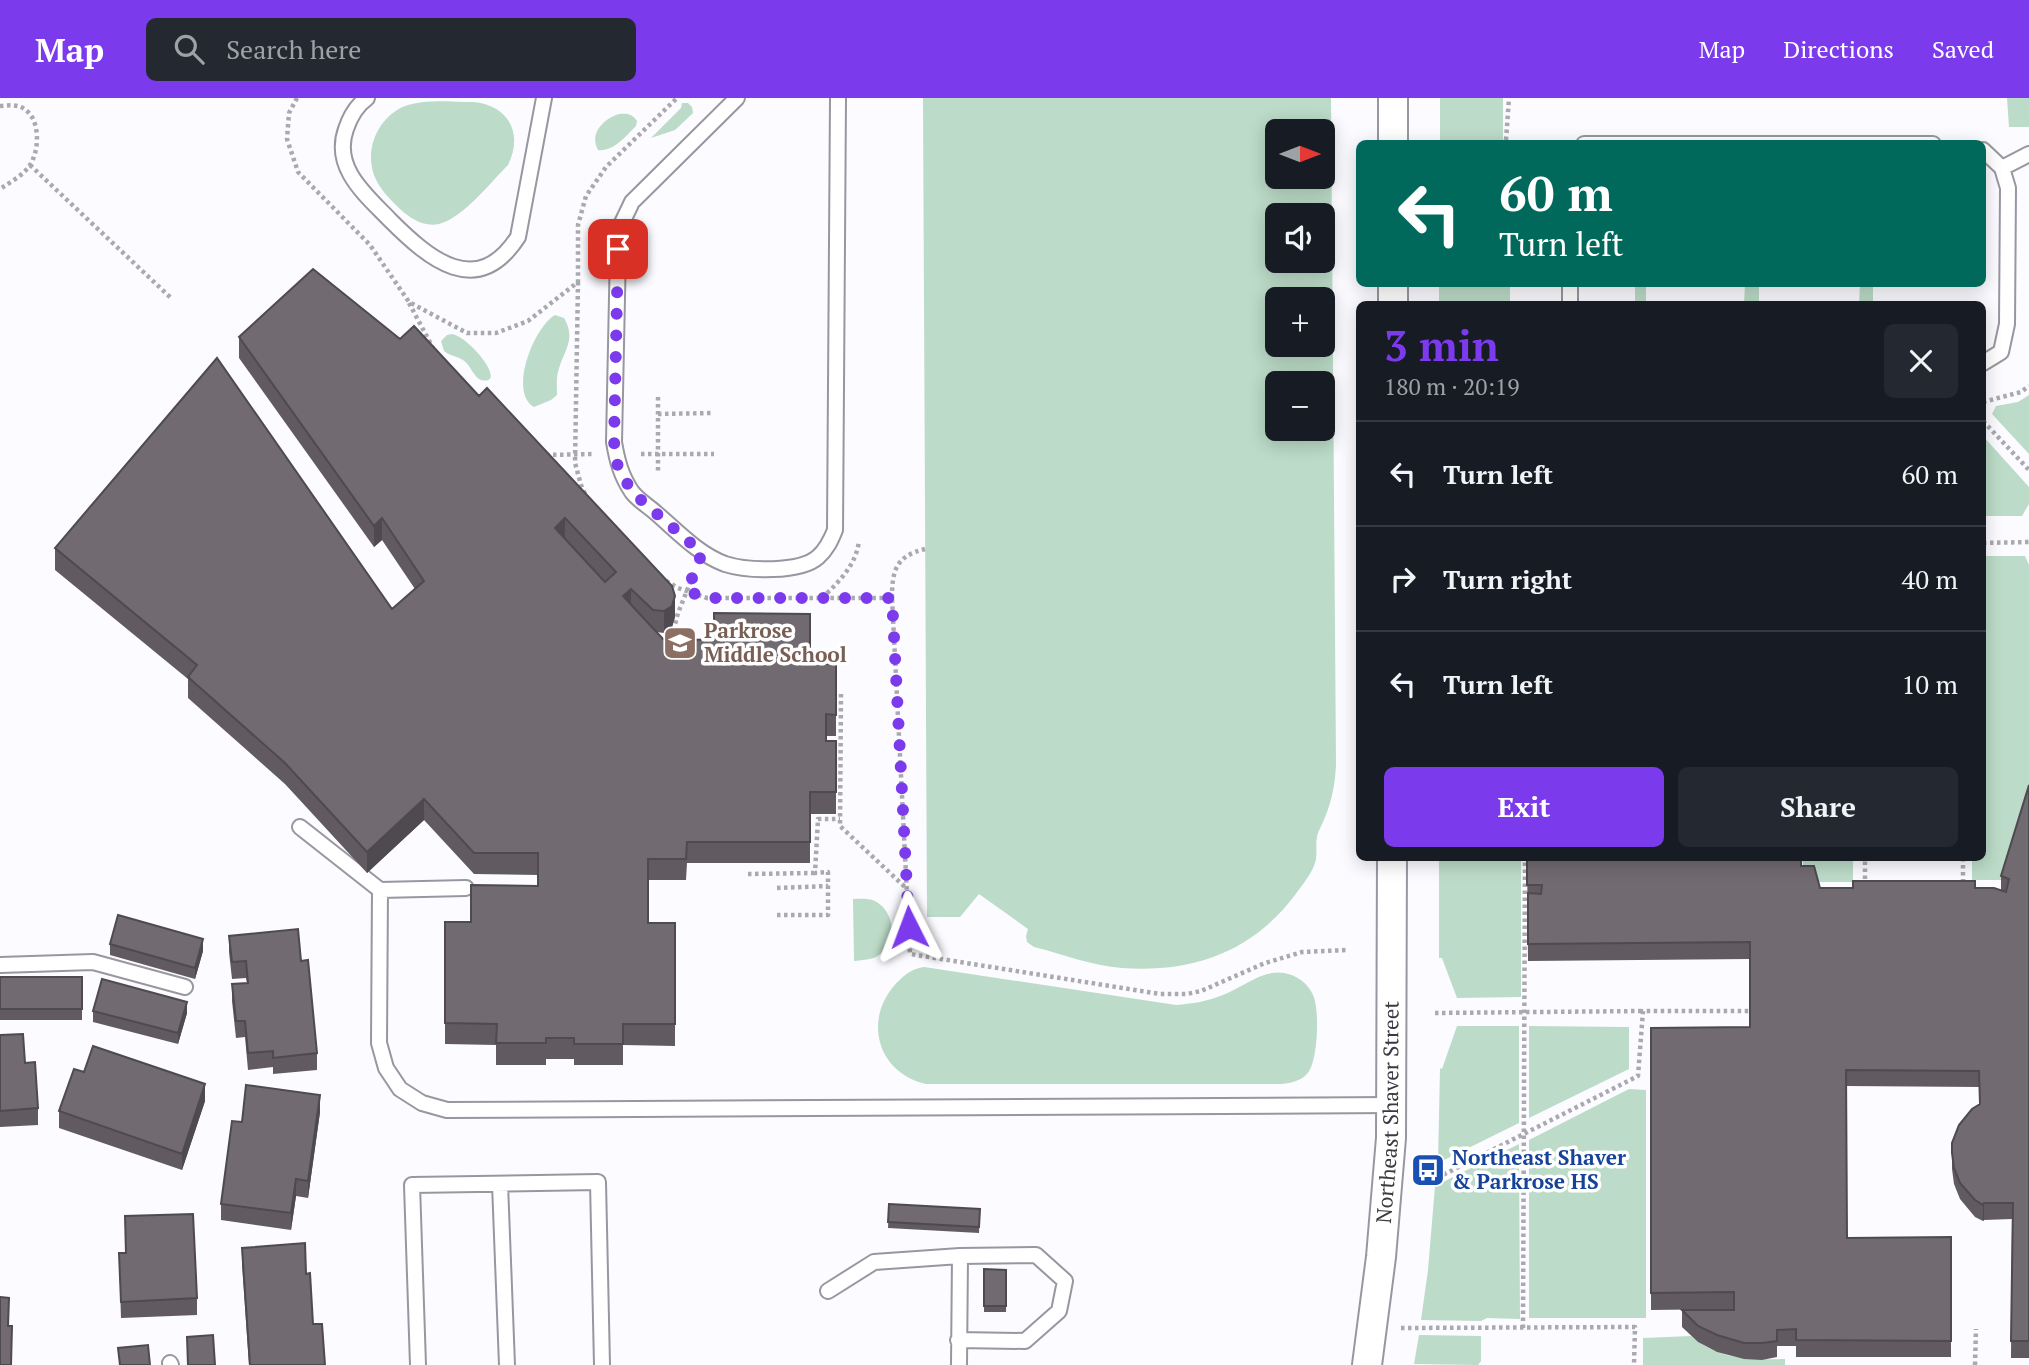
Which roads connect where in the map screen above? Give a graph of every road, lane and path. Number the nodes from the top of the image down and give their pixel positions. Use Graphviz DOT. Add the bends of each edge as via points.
graph roads {
  1 [pos="18,98"];
  2 [pos="296,98"];
  3 [pos="366,98"];
  4 [pos="544,98"];
  5 [pos="737,98"];
  6 [pos="838,98"];
  7 [pos="1393,98"];
  8 [pos="1509,98"];
  9 [pos="0,106"];
  10 [pos="14,106"];
  11 [pos="1393,140"];
  12 [pos="1506,140"];
  13 [pos="1986,153"];
  14 [pos="2029,154"];
  15 [pos="30,164"];
  16 [pos="2002,168"];
  17 [pos="0,189"];
  18 [pos="370,245"];
  19 [pos="578,282"];
  20 [pos="171,298"];
  21 [pos="408,302"];
  22 [pos="434,350"];
  23 [pos="1986,361"];
  24 [pos="2029,386"];
  25 [pos="657,397"];
  26 [pos="1986,401"];
  27 [pos="714,413"];
  28 [pos="657,414"];
  29 [pos="1986,424"];
  30 [pos="657,454"];
  31 [pos="714,454"];
  32 [pos="2029,470"];
  33 [pos="657,472"];
  34 [pos="591,505"];
  35 [pos="2029,542"];
  36 [pos="1986,543"];
  37 [pos="925,550"];
  38 [pos="702,553"];
  39 [pos="657,576"];
  40 [pos="687,591"];
  41 [pos="892,598"];
  42 [pos="669,650"];
  43 [pos="841,694"];
  44 [pos="840,819"];
  45 [pos="300,827"];
  46 [pos="1392,861"];
  47 [pos="1525,861"];
  48 [pos="1865,861"];
  49 [pos="1963,861"];
  50 [pos="815,873"];
  51 [pos="748,874"];
  52 [pos="1864,879"];
  53 [pos="1963,880"];
  54 [pos="828,886"];
  55 [pos="466,888"];
  56 [pos="777,888"];
  57 [pos="907,888"];
  58 [pos="380,890"];
  59 [pos="777,915"];
  60 [pos="1348,950"];
  61 [pos="0,965"];
  62 [pos="185,987"];
  63 [pos="1643,1011"];
  64 [pos="1749,1011"];
  65 [pos="1524,1012"];
  66 [pos="1435,1013"];
  67 [pos="1392,1105"];
  68 [pos="1524,1134"];
  69 [pos="1431,1181"];
  70 [pos="500,1184"];
  71 [pos="960,1256"];
  72 [pos="828,1291"];
  73 [pos="1523,1328"];
  74 [pos="1372,1329"];
  75 [pos="1976,1329"];
  76 [pos="958,1340"];
  77 [pos="418,1365"];
  78 [pos="507,1365"];
  79 [pos="602,1365"];
  80 [pos="959,1365"];
  81 [pos="1367,1365"];
  82 [pos="1634,1365"];
  83 [pos="1975,1365"];
  1 -- 10 [label="path"];
  2 -- 18 [label="path" via="289,113 287,139 298,172"];
  3 -- 4 [label="lane" via="349,117 343,136 349,174 416,246 460,269 495,263 518,237"];
  5 -- 38 [label="lane" via="632,202 621,225 618,249 614,442 618,468 633,493"];
  6 -- 38 [label="lane" via="835,530 818,558 803,566 753,568 726,564"];
  7 -- 11 [label="street"];
  8 -- 12 [label="path"];
  9 -- 10 [label="path"];
  10 -- 15 [label="path" via="28,111 36,126"];
  13 -- 16 [label="lane"];
  14 -- 16 [label="lane"];
  15 -- 17 [label="path"];
  15 -- 20 [label="path"];
  16 -- 23 [label="lane" via="2008,188 2007,324 2001,352"];
  19 -- 34 [label="path" via="575,463"];
  21 -- 22 [label="path"];
  24 -- 26 [label="path"];
  25 -- 28 [label="path"];
  27 -- 28 [label="path"];
  28 -- 30 [label="path"];
  29 -- 32 [label="path"];
  30 -- 31 [label="path"];
  30 -- 33 [label="path"];
  35 -- 36 [label="path"];
  37 -- 41 [label="path" via="907,556 896,567"];
  38 -- 40 [label="path"];
  39 -- 40 [label="path"];
  40 -- 41 [label="path" via="707,598"];
  40 -- 42 [label="path"];
  41 -- 57 [label="path"];
  43 -- 44 [label="path"];
  44 -- 50 [label="path" via="818,819"];
  44 -- 57 [label="path" via="840,826"];
  45 -- 58 [label="lane"];
  46 -- 67 [label="street, Northeast Shaver Street"];
  47 -- 65 [label="path"];
  48 -- 52 [label="path"];
  49 -- 53 [label="path"];
  50 -- 51 [label="path"];
  50 -- 54 [label="path" via="828,872"];
  54 -- 56 [label="path"];
  54 -- 59 [label="path" via="828,915"];
  55 -- 58 [label="lane"];
  57 -- 60 [label="path" via="911,954 1160,994 1201,991 1302,952"];
  58 -- 67 [label="lane" via="379,1043 386,1068 401,1089 422,1103 447,1110"];
  61 -- 62 [label="lane" via="93,962"];
  63 -- 64 [label="path"];
  63 -- 65 [label="path"];
  63 -- 68 [label="path" via="1639,1076"];
  65 -- 66 [label="path"];
  65 -- 68 [label="path"];
  67 -- 74 [label="street, Northeast Shaver Street"];
  68 -- 69 [label="path"];
  68 -- 73 [label="path"];
  70 -- 77 [label="lane" via="412,1185"];
  70 -- 78 [label="lane"];
  70 -- 79 [label="lane" via="598,1182"];
  71 -- 72 [label="lane" via="874,1262"];
  71 -- 76 [label="lane"];
  71 -- 76 [label="lane" via="1035,1255 1065,1282 1059,1311 1025,1341"];
  73 -- 74 [label="path"];
  73 -- 82 [label="path" via="1635,1327"];
  74 -- 81 [label="street, Northeast Shaver Street"];
  75 -- 83 [label="path"];
  76 -- 80 [label="lane"];
}
